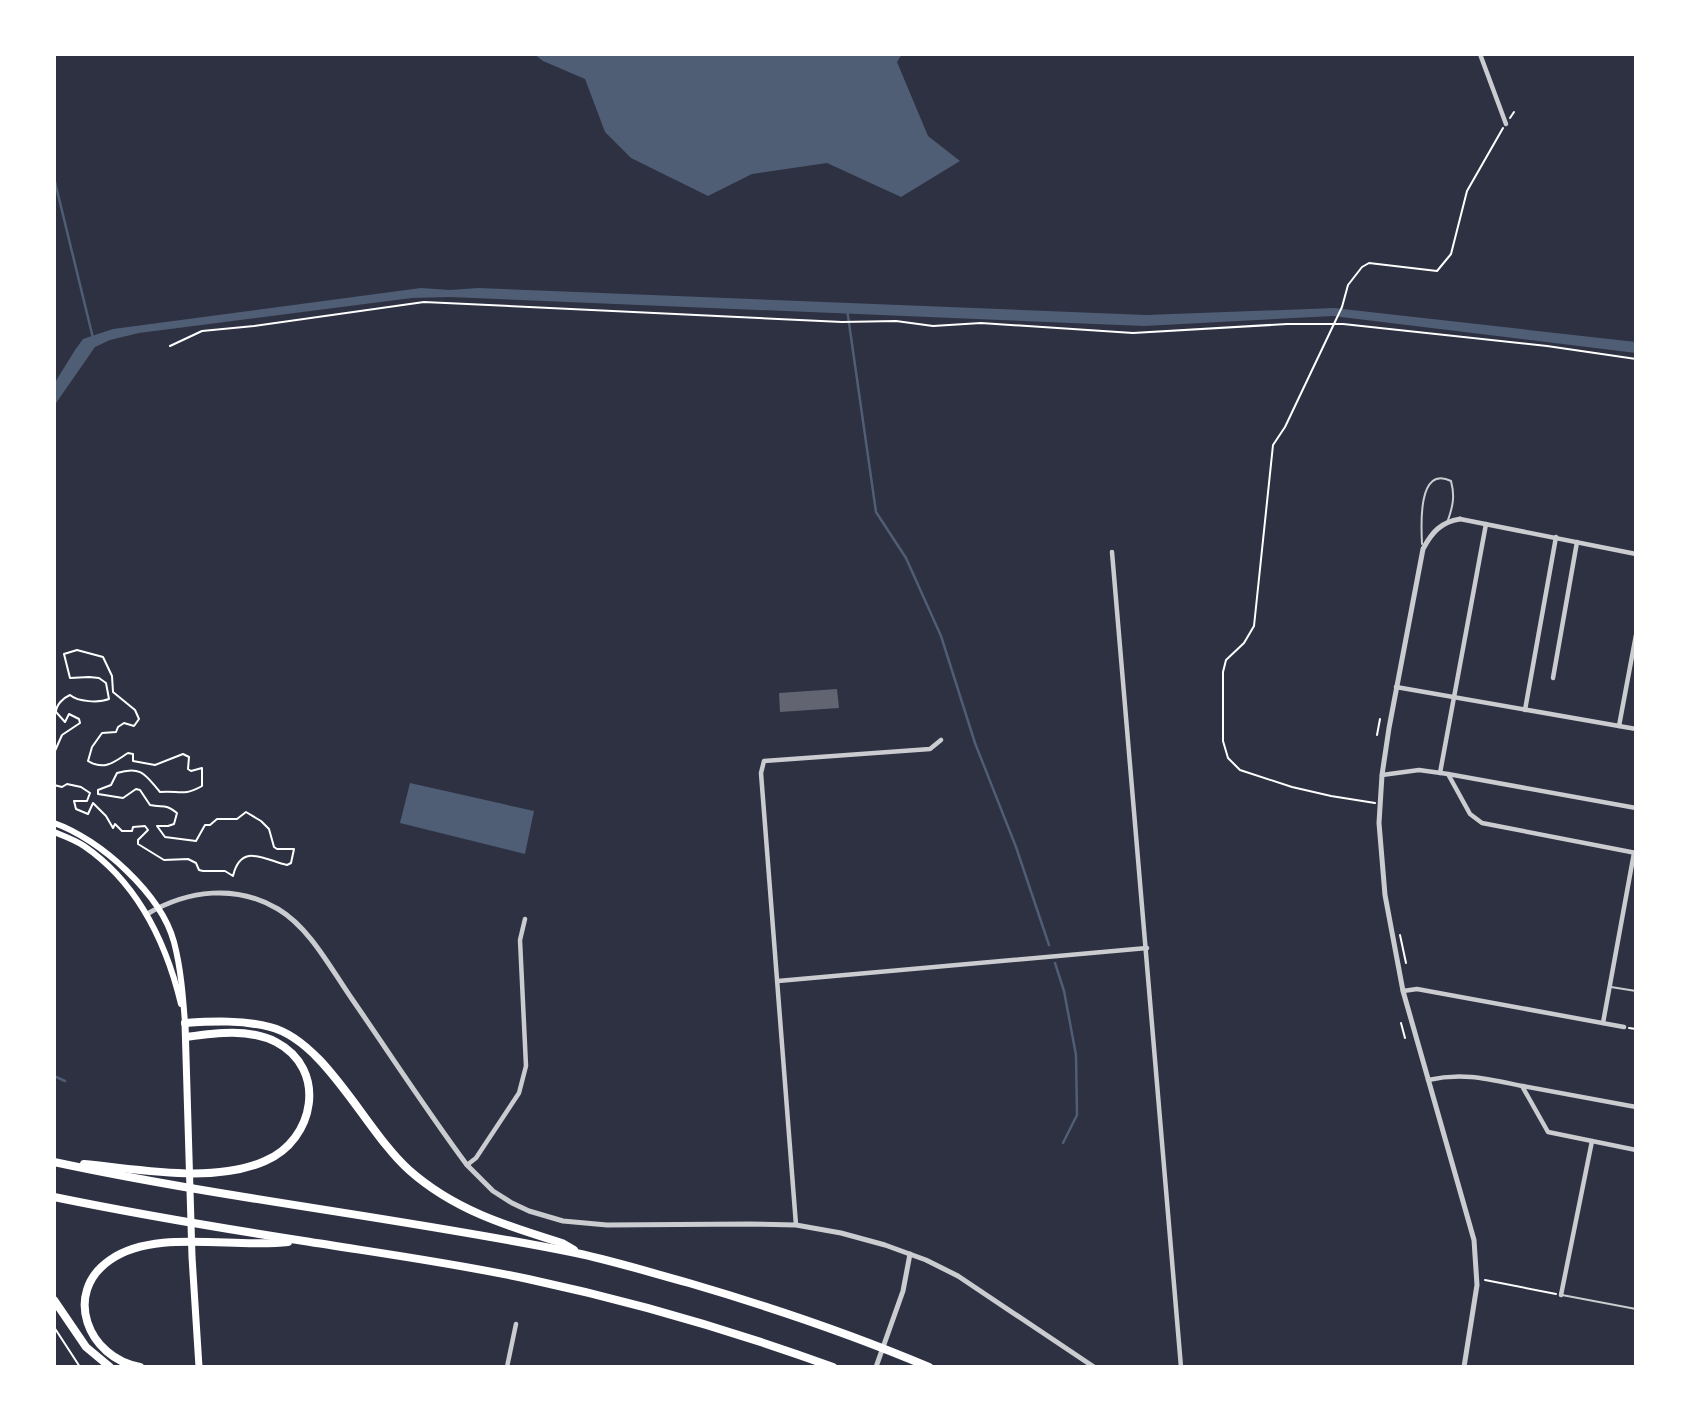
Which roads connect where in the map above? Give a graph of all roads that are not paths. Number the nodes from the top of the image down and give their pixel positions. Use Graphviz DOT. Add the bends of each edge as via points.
graph roads {
  1 [pos="1480,54"];
  2 [pos="1506,124"];
  3 [pos="1460,519"];
  4 [pos="1448,522"];
  5 [pos="1486,524"];
  6 [pos="1556,537"];
  7 [pos="1577,542"];
  8 [pos="1423,549"];
  9 [pos="1112,552"];
  10 [pos="1636,554"];
  11 [pos="1636,635"];
  12 [pos="1634,649"];
  13 [pos="1553,678"];
  14 [pos="1396,687"];
  15 [pos="1454,697"];
  16 [pos="1525,710"];
  17 [pos="1619,726"];
  18 [pos="1636,729"];
  19 [pos="941,740"];
  20 [pos="1440,773"];
  21 [pos="1448,774"];
  22 [pos="1382,775"];
  23 [pos="1636,808"];
  24 [pos="54,822"];
  25 [pos="54,832"];
  26 [pos="1635,853"];
  27 [pos="157,908"];
  28 [pos="147,914"];
  29 [pos="525,919"];
  30 [pos="1147,948"];
  31 [pos="778,981"];
  32 [pos="1610,986"];
  33 [pos="1402,991"];
  34 [pos="1636,991"];
  35 [pos="185,1023"];
  36 [pos="1603,1023"];
  37 [pos="1624,1027"];
  38 [pos="186,1037"];
  39 [pos="1428,1080"];
  40 [pos="1522,1086"];
  41 [pos="1636,1107"];
  42 [pos="1592,1141"];
  43 [pos="1636,1150"];
  44 [pos="54,1161"];
  45 [pos="467,1165"];
  46 [pos="54,1197"];
  47 [pos="796,1225"];
  48 [pos="300,1241"];
  49 [pos="579,1254"];
  50 [pos="910,1254"];
  51 [pos="1561,1295"];
  52 [pos="54,1300"];
  53 [pos="1636,1309"];
  54 [pos="516,1324"];
  55 [pos="110,1367"];
  56 [pos="140,1367"];
  57 [pos="199,1367"];
  58 [pos="507,1367"];
  59 [pos="833,1367"];
  60 [pos="876,1367"];
  61 [pos="929,1367"];
  62 [pos="1094,1367"];
  63 [pos="1181,1367"];
  64 [pos="1464,1367"];
  1 -- 2 [label="street"];
  3 -- 4 [label="street"];
  3 -- 5 [label="street"];
  4 -- 8 [label="street" via="1430,535"];
  4 -- 8 [label="lane" via="1454,492 1451,481 1437,478 1426,490 1423,505"];
  5 -- 6 [label="street"];
  5 -- 15 [label="street"];
  6 -- 7 [label="street"];
  6 -- 16 [label="street"];
  7 -- 10 [label="street"];
  7 -- 13 [label="street"];
  8 -- 14 [label="street"];
  9 -- 30 [label="street"];
  11 -- 12 [label="street"];
  12 -- 17 [label="street"];
  14 -- 15 [label="street"];
  14 -- 22 [label="street"];
  15 -- 16 [label="street"];
  15 -- 20 [label="street"];
  16 -- 17 [label="street"];
  17 -- 18 [label="street"];
  19 -- 31 [label="street" via="930,749 764,761 761,773"];
  20 -- 21 [label="street"];
  20 -- 22 [label="street" via="1419,770"];
  21 -- 23 [label="street"];
  21 -- 26 [label="street" via="1470,814 1482,823"];
  22 -- 33 [label="street" via="1385,895"];
  24 -- 27 [label="main road" via="89,839"];
  25 -- 28 [label="main road" via="93,853"];
  26 -- 32 [label="street"];
  27 -- 28 [label="street"];
  27 -- 35 [label="main road" via="173,940"];
  27 -- 45 [label="street" via="184,897 226,892 281,910 315,945"];
  28 -- 35 [label="main road" via="173,973"];
  29 -- 45 [label="street" via="520,940 525,1071 519,1093"];
  30 -- 31 [label="street"];
  30 -- 63 [label="street"];
  31 -- 47 [label="street"];
  32 -- 34 [label="lane"];
  32 -- 36 [label="street"];
  33 -- 36 [label="street" via="1417,989"];
  33 -- 39 [label="street"];
  35 -- 38 [label="highway"];
  35 -- 49 [label="highway" via="250,1023 292,1036 322,1062 388,1148 431,1187 481,1217 562,1243"];
  36 -- 37 [label="street"];
  38 -- 44 [label="highway" via="249,1034 288,1050 304,1074 309,1100 304,1126 287,1148 265,1162 205,1172"];
  38 -- 57 [label="highway"];
  39 -- 40 [label="street" via="1464,1075"];
  39 -- 64 [label="street" via="1476,1252 1477,1285"];
  40 -- 41 [label="street"];
  40 -- 42 [label="street" via="1548,1132"];
  42 -- 43 [label="street"];
  42 -- 51 [label="street"];
  44 -- 49 [label="highway" via="141,1180"];
  45 -- 47 [label="street" via="512,1203 563,1221"];
  46 -- 48 [label="highway"];
  47 -- 50 [label="street"];
  48 -- 56 [label="highway" via="160,1243 135,1247 105,1263 93,1277 86,1297 91,1333 118,1360"];
  48 -- 59 [label="highway" via="435,1261 624,1301"];
  49 -- 61 [label="highway" via="755,1302"];
  50 -- 60 [label="street" via="903,1292"];
  50 -- 62 [label="street" via="958,1276"];
  51 -- 53 [label="lane"];
  52 -- 55 [label="highway" via="86,1347"];
  54 -- 58 [label="street"];
}
